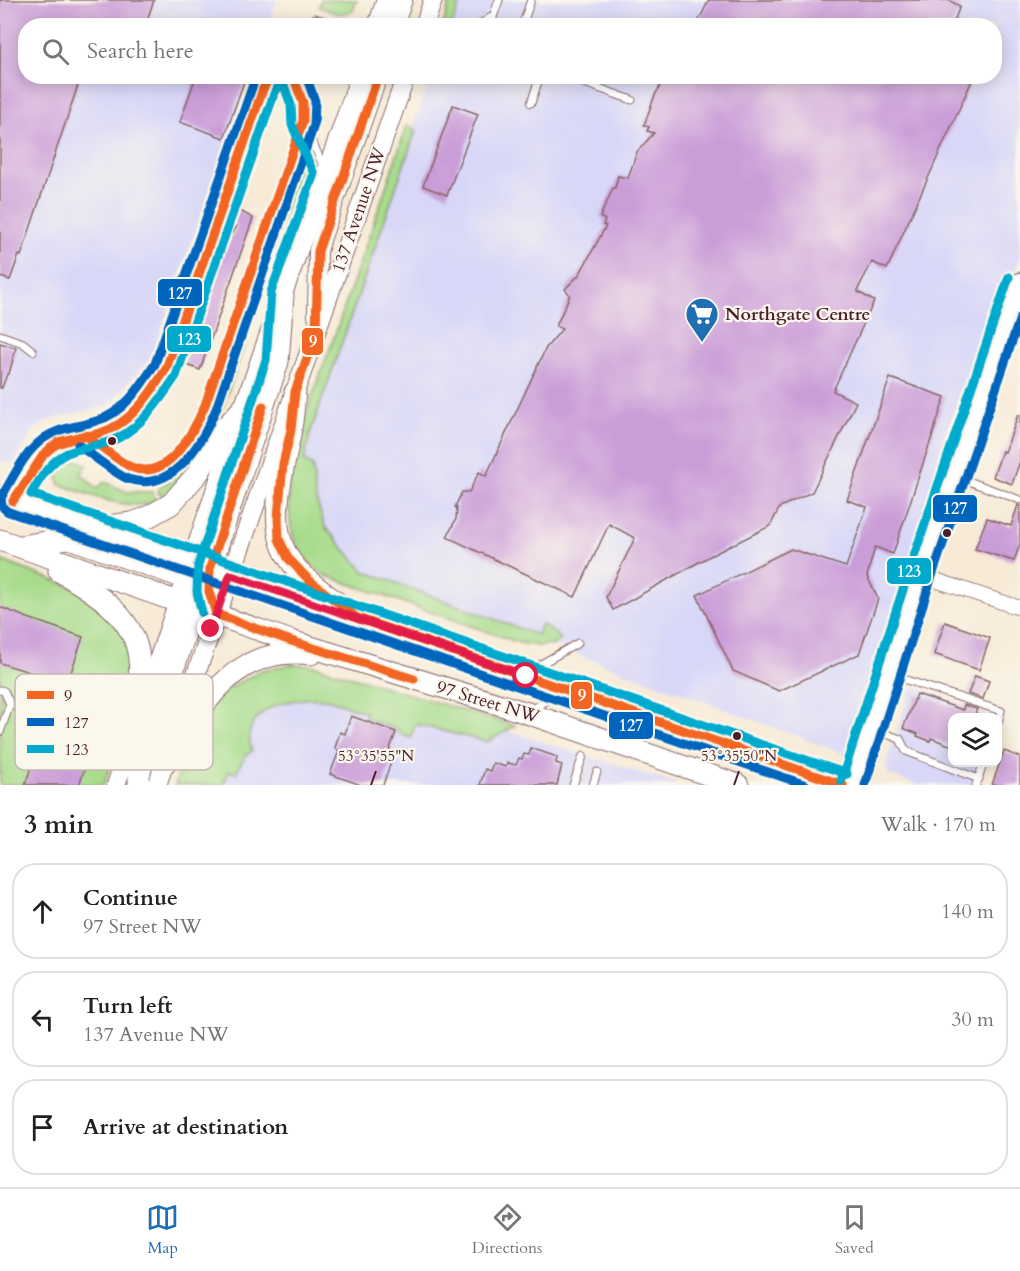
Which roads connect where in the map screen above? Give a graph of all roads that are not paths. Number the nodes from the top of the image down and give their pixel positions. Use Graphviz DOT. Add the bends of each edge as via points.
graph roads {
  1 [pos="386,0"];
  2 [pos="403,0"];
  3 [pos="433,0"];
  4 [pos="499,0"];
  5 [pos="531,0"];
  6 [pos="494,16"];
  7 [pos="380,18"];
  8 [pos="397,18"];
  9 [pos="427,18"];
  10 [pos="491,18"];
  11 [pos="525,18"];
  12 [pos="266,84"];
  13 [pos="296,84"];
  14 [pos="357,84"];
  15 [pos="375,84"];
  16 [pos="403,84"];
  17 [pos="537,84"];
  18 [pos="587,84"];
  19 [pos="632,100"];
  20 [pos="531,103"];
  21 [pos="303,121"];
  22 [pos="327,174"];
  23 [pos="1020,281"];
  24 [pos="283,295"];
  25 [pos="316,332"];
  26 [pos="0,335"];
  27 [pos="33,351"];
  28 [pos="295,392"];
  29 [pos="243,408"];
  30 [pos="85,435"];
  31 [pos="953,475"];
  32 [pos="1020,500"];
  33 [pos="4,502"];
  34 [pos="91,528"];
  35 [pos="9,543"];
  36 [pos="198,573"];
  37 [pos="920,574"];
  38 [pos="230,575"];
  39 [pos="186,605"];
  40 [pos="1020,608"];
  41 [pos="216,614"];
  42 [pos="357,618"];
  43 [pos="578,643"];
  44 [pos="347,658"];
  45 [pos="139,674"];
  46 [pos="156,674"];
  47 [pos="167,674"];
  48 [pos="196,674"];
  49 [pos="888,674"];
  50 [pos="526,676"];
  51 [pos="559,687"];
  52 [pos="0,690"];
  53 [pos="213,693"];
  54 [pos="524,712"];
  55 [pos="1000,713"];
  56 [pos="871,729"];
  57 [pos="0,732"];
  58 [pos="583,756"];
  59 [pos="982,767"];
  60 [pos="121,770"];
  61 [pos="141,770"];
  62 [pos="163,770"];
  63 [pos="597,772"];
  64 [pos="978,782"];
  65 [pos="116,785"];
  66 [pos="139,785"];
  67 [pos="157,785"];
  68 [pos="573,785"];
  69 [pos="593,785"];
  70 [pos="738,785"];
  71 [pos="843,785"];
  72 [pos="852,785"];
  1 -- 7 [label="main road"];
  2 -- 8 [label="main road"];
  3 -- 9 [label="main road"];
  4 -- 6 [label="lane"];
  5 -- 11 [label="lane"];
  6 -- 10 [label="lane"];
  12 -- 30 [label="lane" via="166,369 123,420 109,430"];
  13 -- 21 [label="lane" via="303,103"];
  14 -- 22 [label="main road"];
  15 -- 25 [label="main road" via="318,251"];
  16 -- 25 [label="main road, 137 Avenue NW"];
  17 -- 20 [label="lane"];
  18 -- 19 [label="lane"];
  21 -- 22 [label="lane"];
  21 -- 30 [label="lane" via="205,405 187,440 163,464 139,470"];
  22 -- 24 [label="main road"];
  23 -- 31 [label="street"];
  24 -- 29 [label="main road"];
  24 -- 36 [label="main road" via="278,362"];
  25 -- 28 [label="main road, 137 Avenue NW"];
  26 -- 27 [label="lane"];
  28 -- 38 [label="main road, 137 Avenue NW"];
  28 -- 42 [label="main road" via="283,464 279,538 288,558 309,580"];
  29 -- 34 [label="main road" via="223,430 199,472 171,504 132,523"];
  29 -- 36 [label="main road"];
  30 -- 33 [label="lane" via="58,442"];
  31 -- 32 [label="lane"];
  31 -- 37 [label="street"];
  33 -- 34 [label="main road, 97 Street NW"];
  34 -- 36 [label="main road, 97 Street NW"];
  35 -- 36 [label="main road" via="69,538"];
  35 -- 39 [label="main road, 97 Street NW"];
  35 -- 45 [label="main road" via="82,585 125,622 138,651"];
  36 -- 38 [label="main road, 97 Street NW"];
  36 -- 39 [label="main road" via="198,594"];
  36 -- 41 [label="main road"];
  37 -- 40 [label="street"];
  37 -- 49 [label="street"];
  38 -- 41 [label="main road, 137 Avenue NW"];
  38 -- 42 [label="main road, 97 Street NW"];
  39 -- 41 [label="main road, 97 Street NW"];
  39 -- 46 [label="main road"];
  39 -- 47 [label="main road"];
  41 -- 44 [label="main road, 97 Street NW"];
  41 -- 48 [label="main road, 137 Avenue NW"];
  42 -- 50 [label="main road, 97 Street NW"];
  43 -- 50 [label="lane"];
  44 -- 53 [label="main road" via="300,652 264,656 241,667"];
  44 -- 54 [label="main road, 97 Street NW"];
  49 -- 55 [label="lane"];
  49 -- 56 [label="street"];
  50 -- 51 [label="main road, 97 Street NW"];
  51 -- 54 [label="lane" via="551,698"];
  51 -- 71 [label="main road, 97 Street NW"];
  52 -- 57 [label="lane" via="10,704"];
  54 -- 70 [label="main road, 97 Street NW"];
  56 -- 64 [label="lane" via="900,739 906,751"];
  56 -- 72 [label="street"];
  58 -- 68 [label="lane"];
  59 -- 64 [label="lane"];
  60 -- 65 [label="main road"];
  61 -- 66 [label="main road"];
  62 -- 67 [label="main road, 137 Avenue NW"];
  63 -- 69 [label="lane"];
}
